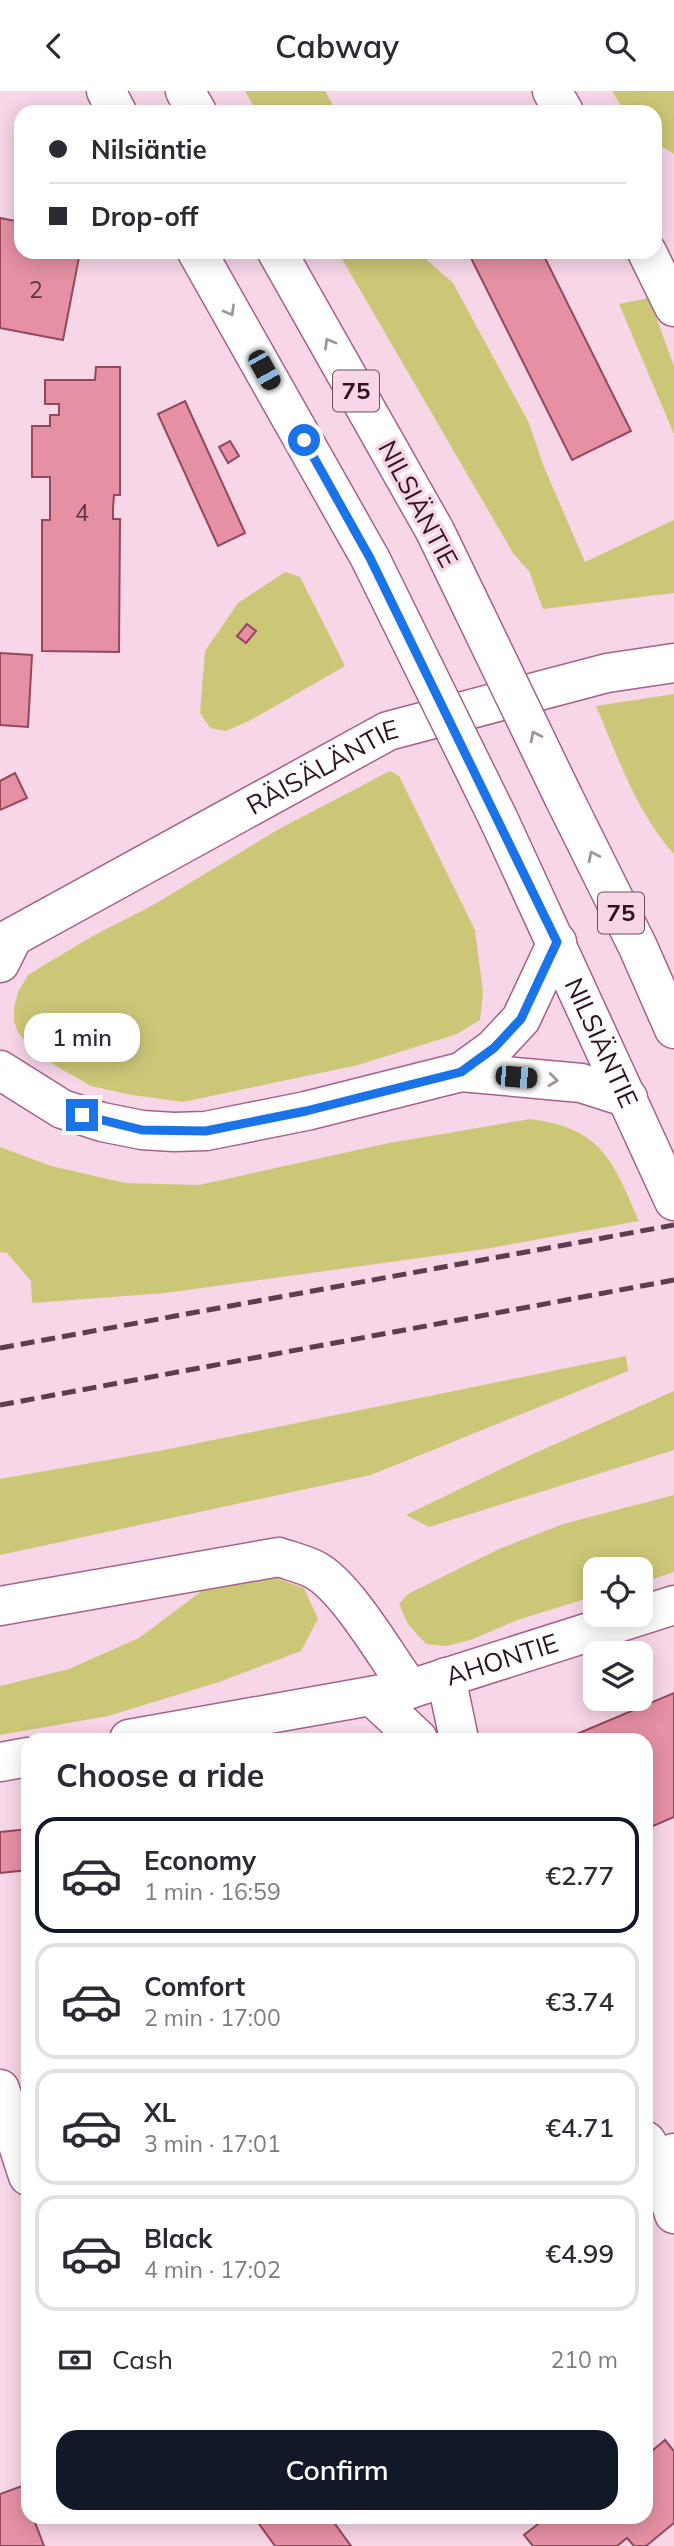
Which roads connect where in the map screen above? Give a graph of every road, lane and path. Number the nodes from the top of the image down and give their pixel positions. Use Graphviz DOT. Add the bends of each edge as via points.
graph roads {
  1 [pos="201,259"];
  2 [pos="281,259"];
  3 [pos="658,259"];
  4 [pos="674,307"];
  5 [pos="674,663"];
  6 [pos="557,942"];
  7 [pos="638,947"];
  8 [pos="4,949"];
  9 [pos="674,958"];
  10 [pos="674,1029"];
  11 [pos="3,1067"];
  12 [pos="461,1072"];
  13 [pos="628,1098"];
  14 [pos="674,1201"];
  15 [pos="674,1605"];
  16 [pos="0,1606"];
  17 [pos="446,1677"];
  18 [pos="410,1689"];
  19 [pos="372,1696"];
  20 [pos="163,1733"];
  21 [pos="412,1733"];
  22 [pos="458,1733"];
  23 [pos="21,1758"];
  24 [pos="0,1762"];
  25 [pos="0,2089"];
  26 [pos="659,2151"];
  27 [pos="21,2154"];
  28 [pos="674,2214"];
  1 -- 6 [label="main road, NILSIÄNTIE, one-way, bridge" via="370,558"];
  7 -- 2 [label="main road, NILSIÄNTIE / 75, one-way, bridge" via="435,531"];
  3 -- 4 [label="main road"];
  5 -- 8 [label="main road, RÄISÄLÄNTIE" via="607,673 388,731"];
  6 -- 12 [label="main road" via="521,1019 494,1048"];
  6 -- 13 [label="main road, NILSIÄNTIE"];
  7 -- 9 [label="main road"];
  7 -- 10 [label="main road, NILSIÄNTIE / 75"];
  11 -- 12 [label="main road" via="62,1109 102,1122 174,1132 206,1131 306,1111"];
  12 -- 13 [label="main road, one-way" via="581,1083"];
  13 -- 14 [label="main road, NILSIÄNTIE"];
  15 -- 17 [label="main road, AHONTIE"];
  16 -- 18 [label="main road" via="279,1557 315,1570 334,1585"];
  17 -- 18 [label="main road, AHONTIE"];
  17 -- 22 [label="main road"];
  18 -- 19 [label="main road, AHONTIE"];
  19 -- 20 [label="main road, AHONTIE"];
  19 -- 21 [label="main road"];
  23 -- 24 [label="main road"];
  25 -- 27 [label="main road"];
  26 -- 28 [label="main road"];
}
